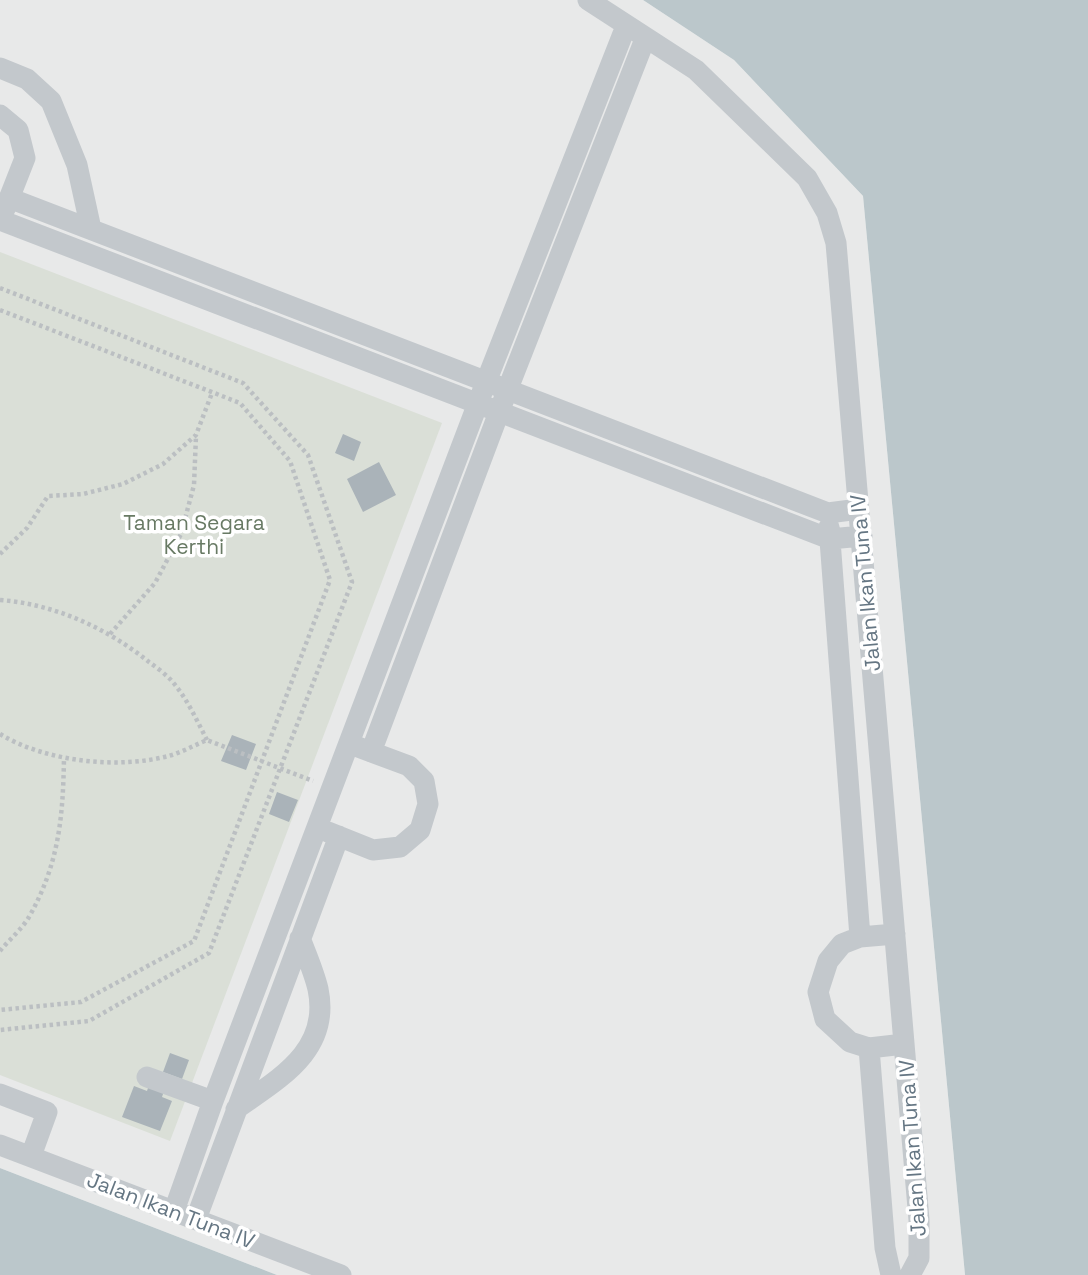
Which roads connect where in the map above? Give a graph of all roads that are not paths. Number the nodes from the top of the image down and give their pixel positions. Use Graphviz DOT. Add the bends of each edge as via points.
graph roads {
  1 [pos="589,0"];
  2 [pos="626,26"];
  3 [pos="645,39"];
  4 [pos="0,68"];
  5 [pos="0,115"];
  6 [pos="9,198"];
  7 [pos="0,220"];
  8 [pos="91,229"];
  9 [pos="486,382"];
  10 [pos="507,391"];
  11 [pos="478,404"];
  12 [pos="499,413"];
  13 [pos="859,509"];
  14 [pos="828,513"];
  15 [pos="862,536"];
  16 [pos="830,539"];
  17 [pos="350,744"];
  18 [pos="371,752"];
  19 [pos="318,828"];
  20 [pos="339,836"];
  21 [pos="895,933"];
  22 [pos="860,937"];
  23 [pos="300,938"];
  24 [pos="904,1044"];
  25 [pos="869,1048"];
  26 [pos="147,1077"];
  27 [pos="0,1094"];
  28 [pos="213,1101"];
  29 [pos="235,1110"];
  30 [pos="0,1145"];
  31 [pos="31,1156"];
  32 [pos="174,1211"];
  33 [pos="196,1219"];
  34 [pos="341,1275"];
  35 [pos="891,1275"];
  36 [pos="910,1275"];
  1 -- 2 [label="lane, Jalan Ikan Tuna IV"];
  2 -- 3 [label="lane, Jalan Ikan Tuna IV"];
  2 -- 9 [label="lane"];
  3 -- 10 [label="lane"];
  3 -- 13 [label="lane, Jalan Ikan Tuna IV" via="696,70 807,178 827,213 836,243"];
  4 -- 8 [label="lane" via="27,79 51,102 77,165"];
  5 -- 6 [label="lane" via="18,130 24,158"];
  6 -- 7 [label="lane"];
  6 -- 8 [label="lane"];
  7 -- 11 [label="lane"];
  8 -- 9 [label="lane"];
  9 -- 10 [label="lane"];
  9 -- 11 [label="lane"];
  10 -- 12 [label="lane"];
  10 -- 14 [label="lane"];
  11 -- 12 [label="lane"];
  11 -- 17 [label="lane"];
  12 -- 16 [label="lane"];
  12 -- 18 [label="lane"];
  13 -- 14 [label="lane"];
  13 -- 15 [label="lane, Jalan Ikan Tuna IV"];
  14 -- 16 [label="lane, Jalan Ikan Tuna IV"];
  15 -- 16 [label="lane"];
  15 -- 21 [label="lane, Jalan Ikan Tuna IV"];
  16 -- 22 [label="lane, Jalan Ikan Tuna IV"];
  17 -- 18 [label="lane"];
  17 -- 19 [label="lane"];
  18 -- 20 [label="lane" via="409,766 424,781 428,804 420,830 400,847 373,850"];
  19 -- 20 [label="lane"];
  19 -- 28 [label="lane"];
  20 -- 23 [label="lane"];
  21 -- 22 [label="lane"];
  21 -- 24 [label="lane, Jalan Ikan Tuna IV"];
  22 -- 25 [label="lane" via="842,944 828,961 818,992 825,1019 850,1042"];
  23 -- 29 [label="lane"];
  23 -- 29 [label="lane" via="318,990 320,1018 311,1045 295,1067"];
  24 -- 25 [label="lane"];
  24 -- 36 [label="lane, Jalan Ikan Tuna IV" via="919,1220 919,1258"];
  25 -- 35 [label="lane"];
  26 -- 28 [label="lane"];
  27 -- 31 [label="lane" via="47,1112"];
  28 -- 32 [label="lane"];
  29 -- 33 [label="lane"];
  30 -- 31 [label="lane, Jalan Ikan Tuna IV"];
  31 -- 32 [label="lane, Jalan Ikan Tuna IV"];
  32 -- 33 [label="lane, Jalan Ikan Tuna IV"];
  33 -- 34 [label="lane, Jalan Ikan Tuna IV"];
}
